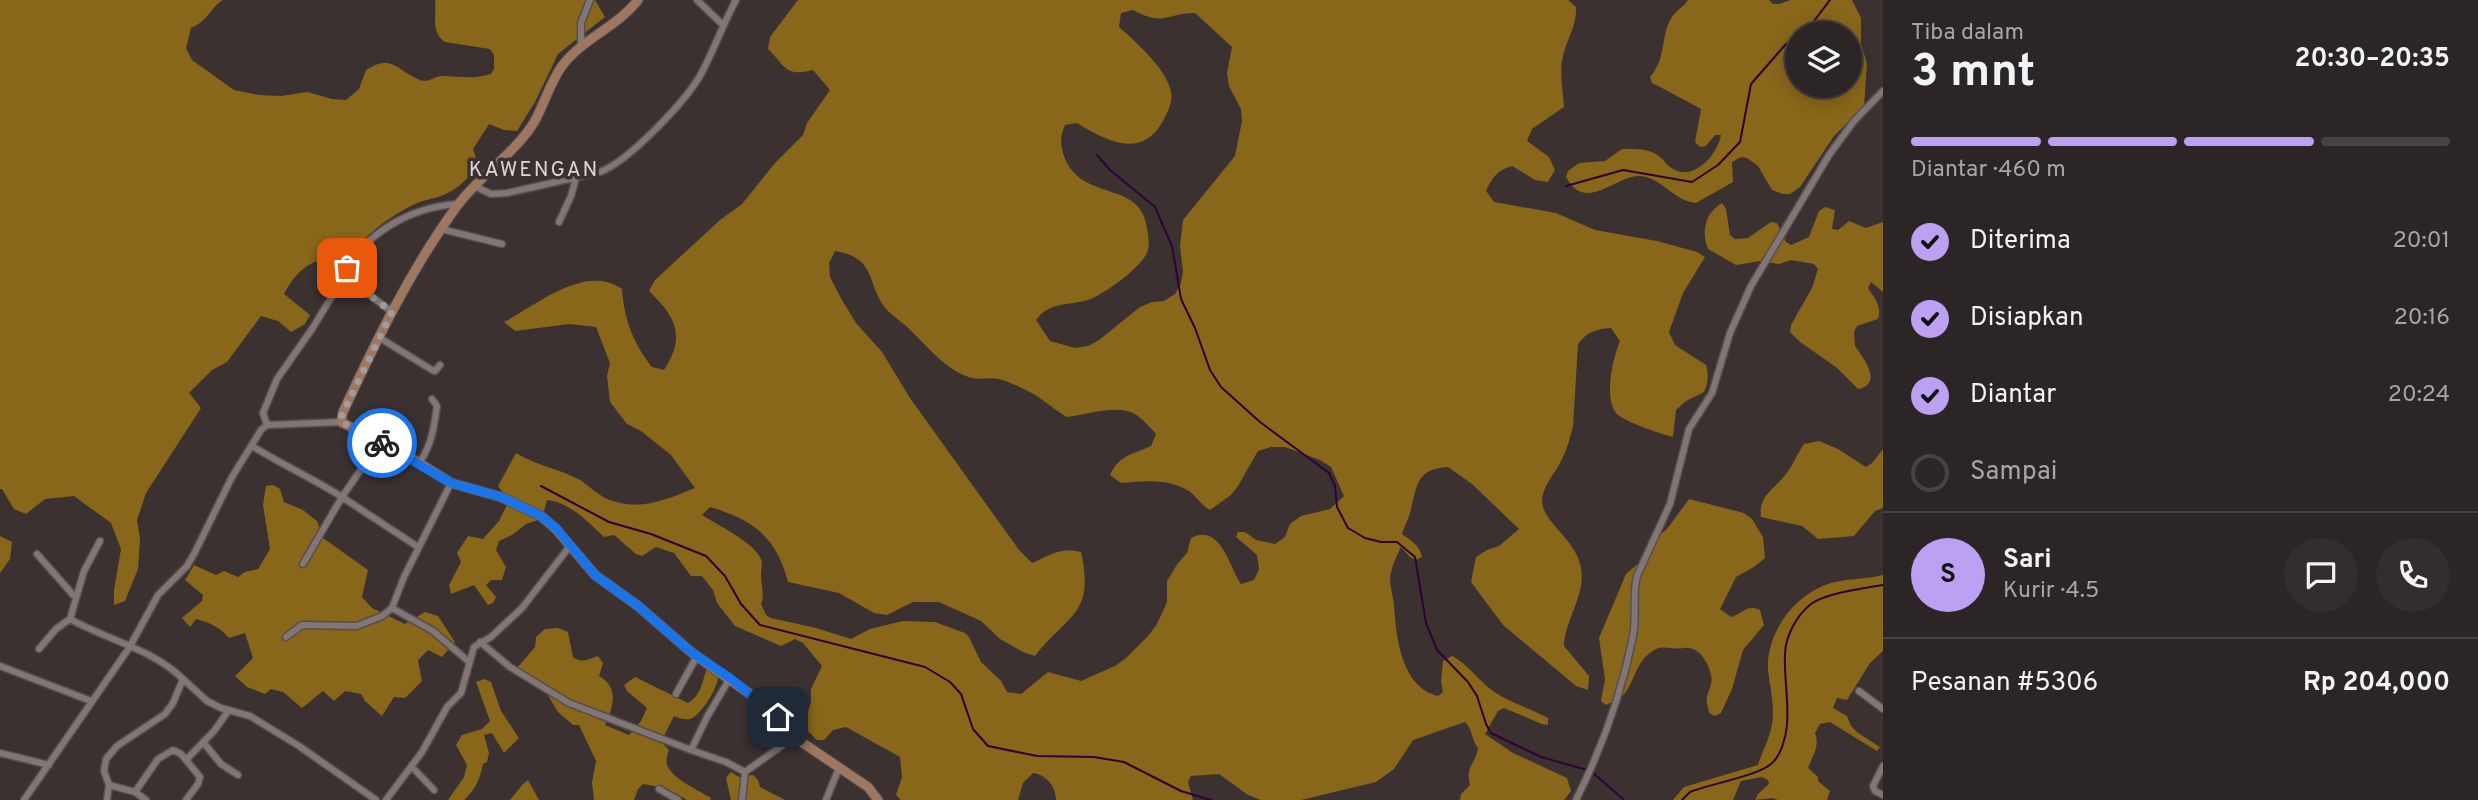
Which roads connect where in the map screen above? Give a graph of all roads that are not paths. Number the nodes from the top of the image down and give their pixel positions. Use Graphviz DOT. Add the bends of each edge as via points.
graph roads {
  1 [pos="590,0"];
  2 [pos="638,0"];
  3 [pos="696,0"];
  4 [pos="736,0"];
  5 [pos="723,25"];
  6 [pos="581,48"];
  7 [pos="1883,90"];
  8 [pos="576,178"];
  9 [pos="474,186"];
  10 [pos="458,204"];
  11 [pos="559,222"];
  12 [pos="441,229"];
  13 [pos="502,244"];
  14 [pos="342,280"];
  15 [pos="392,312"];
  16 [pos="380,338"];
  17 [pos="440,365"];
  18 [pos="432,399"];
  19 [pos="341,422"];
  20 [pos="267,425"];
  21 [pos="380,442"];
  22 [pos="251,446"];
  23 [pos="419,463"];
  24 [pos="451,483"];
  25 [pos="342,497"];
  26 [pos="100,541"];
  27 [pos="570,546"];
  28 [pos="418,547"];
  29 [pos="37,554"];
  30 [pos="303,564"];
  31 [pos="75,597"];
  32 [pos="392,608"];
  33 [pos="70,619"];
  34 [pos="286,637"];
  35 [pos="480,642"];
  36 [pos="131,645"];
  37 [pos="39,649"];
  38 [pos="698,656"];
  39 [pos="468,661"];
  40 [pos="0,666"];
  41 [pos="730,678"];
  42 [pos="183,679"];
  43 [pos="1860,691"];
  44 [pos="676,694"];
  45 [pos="91,701"];
  46 [pos="1883,709"];
  47 [pos="229,710"];
  48 [pos="794,737"];
  49 [pos="203,742"];
  50 [pos="691,750"];
  51 [pos="0,753"];
  52 [pos="186,760"];
  53 [pos="49,765"];
  54 [pos="1883,766"];
  55 [pos="412,767"];
  56 [pos="839,768"];
  57 [pos="745,772"];
  58 [pos="238,775"];
  59 [pos="109,785"];
  60 [pos="659,789"];
  61 [pos="434,790"];
  62 [pos="135,792"];
  63 [pos="1883,795"];
  64 [pos="24,800"];
  65 [pos="107,800"];
  66 [pos="146,800"];
  67 [pos="186,800"];
  68 [pos="376,800"];
  69 [pos="386,800"];
  70 [pos="678,800"];
  71 [pos="743,800"];
  72 [pos="826,800"];
  73 [pos="878,800"];
  74 [pos="1576,800"];
  1 -- 6 [label="street" via="581,23"];
  2 -- 6 [label="main road"];
  3 -- 5 [label="street"];
  4 -- 5 [label="street"];
  5 -- 8 [label="street" via="699,76 627,157 613,167"];
  6 -- 9 [label="main road" via="561,67 523,136"];
  7 -- 74 [label="street" via="1829,155 1739,310 1712,393 1689,429 1670,504 1637,576 1634,633 1611,722"];
  8 -- 9 [label="street" via="495,194"];
  8 -- 11 [label="street"];
  9 -- 10 [label="main road"];
  10 -- 12 [label="main road"];
  10 -- 14 [label="street" via="425,209 390,227 358,252"];
  12 -- 13 [label="street"];
  12 -- 15 [label="main road"];
  14 -- 15 [label="street" via="350,280"];
  14 -- 20 [label="street" via="271,389 262,413"];
  15 -- 16 [label="main road"];
  16 -- 17 [label="street" via="432,370"];
  16 -- 19 [label="main road"];
  18 -- 23 [label="street" via="438,406 434,430"];
  19 -- 20 [label="street"];
  19 -- 21 [label="main road"];
  20 -- 22 [label="street"];
  21 -- 23 [label="main road"];
  21 -- 25 [label="street"];
  22 -- 25 [label="street"];
  22 -- 36 [label="street" via="187,566 158,595"];
  23 -- 24 [label="main road"];
  24 -- 27 [label="main road" via="541,516"];
  24 -- 28 [label="street"];
  25 -- 28 [label="street"];
  25 -- 30 [label="street"];
  26 -- 31 [label="street"];
  27 -- 35 [label="street" via="522,608"];
  27 -- 38 [label="main road" via="595,575"];
  28 -- 32 [label="street"];
  29 -- 31 [label="street"];
  31 -- 33 [label="street"];
  32 -- 34 [label="street" via="357,626 302,625"];
  32 -- 39 [label="street" via="433,631"];
  33 -- 36 [label="street"];
  33 -- 37 [label="street"];
  35 -- 39 [label="street"];
  35 -- 50 [label="street" via="510,667 569,703"];
  36 -- 42 [label="street"];
  36 -- 45 [label="street"];
  38 -- 41 [label="main road"];
  38 -- 44 [label="street"];
  39 -- 55 [label="street" via="461,693"];
  40 -- 45 [label="street"];
  41 -- 48 [label="main road" via="778,717"];
  41 -- 50 [label="street"];
  42 -- 47 [label="street" via="207,701"];
  42 -- 59 [label="street" via="165,713 106,759"];
  43 -- 46 [label="street"];
  45 -- 53 [label="street"];
  47 -- 49 [label="street"];
  47 -- 68 [label="street" via="245,713 281,734"];
  48 -- 56 [label="main road"];
  48 -- 57 [label="street"];
  49 -- 52 [label="street"];
  49 -- 58 [label="street" via="221,764"];
  50 -- 57 [label="street"];
  51 -- 53 [label="street"];
  52 -- 62 [label="street" via="170,750"];
  52 -- 67 [label="street" via="200,777"];
  53 -- 64 [label="street"];
  54 -- 63 [label="street" via="1873,786"];
  55 -- 61 [label="street"];
  55 -- 69 [label="street"];
  56 -- 72 [label="street"];
  56 -- 73 [label="main road"];
  57 -- 71 [label="street"];
  59 -- 62 [label="street"];
  59 -- 65 [label="street"];
  60 -- 70 [label="street"];
  62 -- 66 [label="street"];
}
